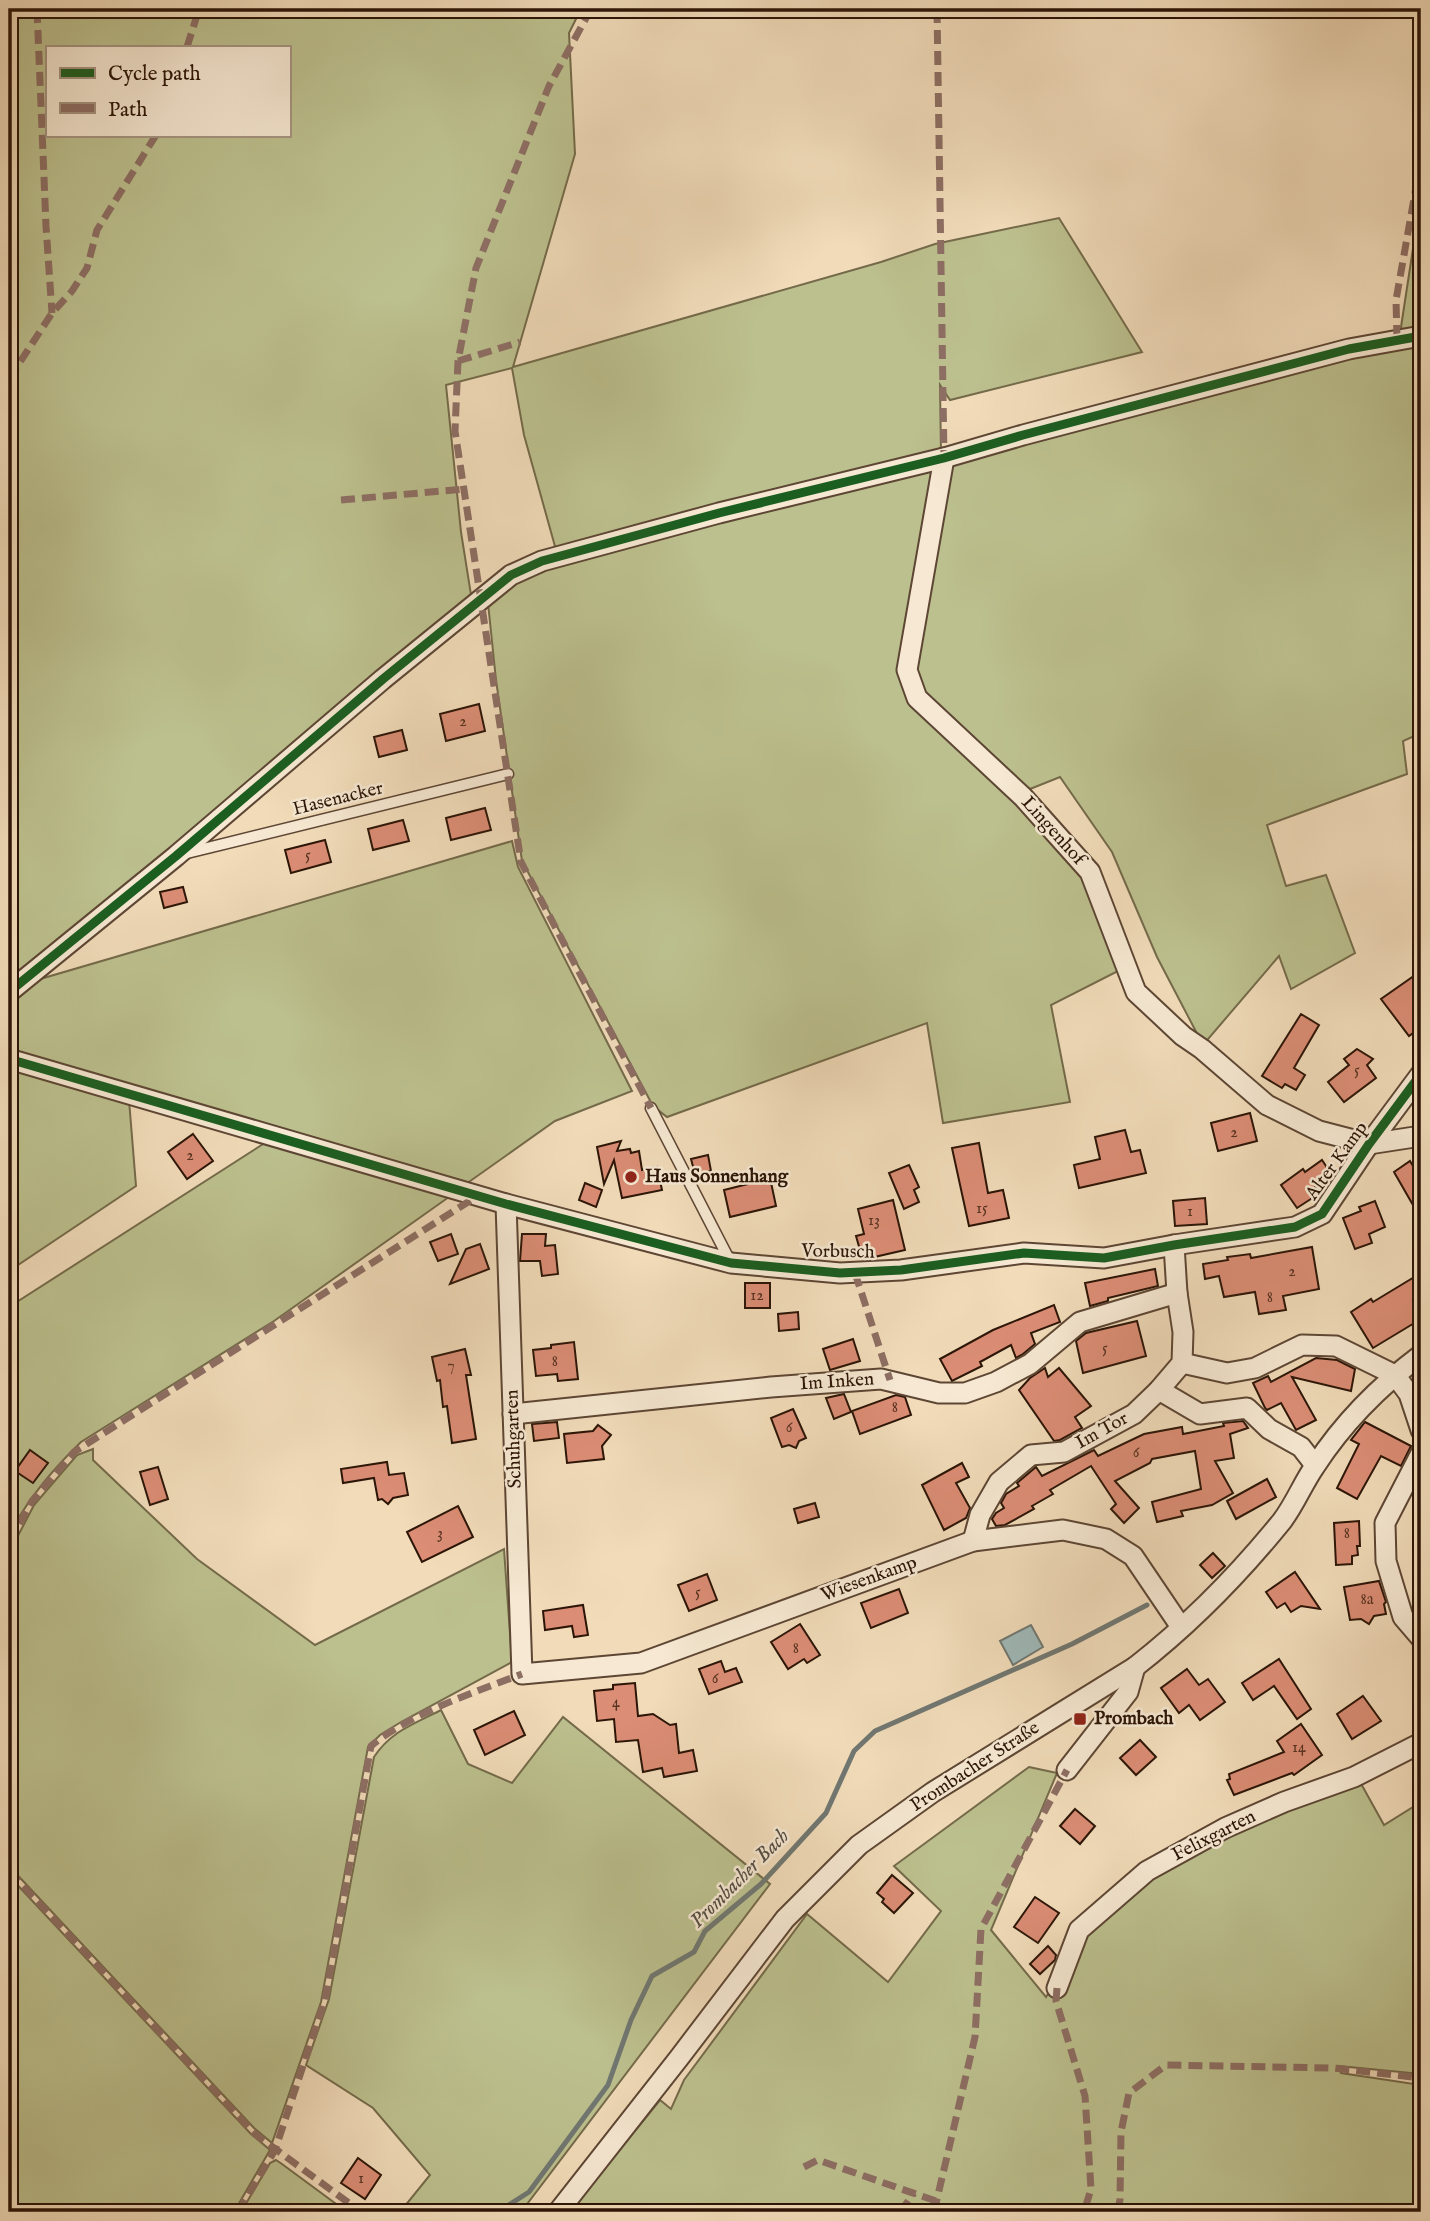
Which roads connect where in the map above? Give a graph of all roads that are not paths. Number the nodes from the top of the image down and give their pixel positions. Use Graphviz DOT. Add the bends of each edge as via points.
graph roads {
  1 [pos="1421,336"];
  2 [pos="944,458"];
  3 [pos="508,774"];
  4 [pos="176,856"];
  5 [pos="9,992"];
  6 [pos="9,1059"];
  7 [pos="1421,1074"];
  8 [pos="651,1108"];
  9 [pos="1421,1136"];
  10 [pos="1369,1144"];
  11 [pos="506,1204"];
  12 [pos="1174,1245"];
  13 [pos="732,1264"];
  14 [pos="1177,1293"];
  15 [pos="1421,1355"];
  16 [pos="1182,1363"];
  17 [pos="1395,1375"];
  18 [pos="1159,1390"];
  19 [pos="513,1414"];
  20 [pos="1421,1430"];
  21 [pos="1421,1452"];
  22 [pos="1315,1465"];
  23 [pos="973,1541"];
  24 [pos="1181,1627"];
  25 [pos="1421,1638"];
  26 [pos="1135,1667"];
  27 [pos="522,1674"];
  28 [pos="1421,1743"];
  29 [pos="1067,1770"];
  30 [pos="1057,1988"];
  31 [pos="558,2212"];
  1 -- 2 [label="street" via="1336,353"];
  2 -- 4 [label="street" via="706,516 542,561 512,575"];
  2 -- 10 [label="street, Lingenhof" via="907,670 918,698 1023,797 1090,872 1136,992 1267,1105 1319,1131"];
  3 -- 4 [label="lane, Hasenacker"];
  4 -- 5 [label="street"];
  6 -- 11 [label="street, Vorbusch"];
  7 -- 10 [label="street, Alter Kamp"];
  8 -- 13 [label="lane"];
  9 -- 10 [label="street, Lingenhof"];
  10 -- 12 [label="street, Alter Kamp" via="1322,1214 1295,1227"];
  11 -- 13 [label="street, Vorbusch"];
  11 -- 19 [label="street, Schuhgarten"];
  12 -- 13 [label="street, Vorbusch" via="1104,1258 1024,1253 847,1273"];
  12 -- 14 [label="street"];
  14 -- 16 [label="street" via="1184,1332"];
  14 -- 19 [label="street, Im Inken" via="1080,1322 1030,1364 965,1393 939,1393 881,1379"];
  15 -- 17 [label="street, Prombacher Straße"];
  16 -- 17 [label="street" via="1227,1373 1255,1367 1302,1345 1336,1346"];
  16 -- 18 [label="street, Im Tor"];
  17 -- 20 [label="street" via="1409,1394"];
  17 -- 22 [label="street, Prombacher Straße" via="1339,1432"];
  18 -- 22 [label="street" via="1200,1414 1247,1408 1269,1429 1301,1447"];
  18 -- 23 [label="street, Im Tor" via="1134,1415 1064,1452 1031,1455 999,1482 980,1515"];
  19 -- 27 [label="street, Schuhgarten"];
  21 -- 25 [label="street" via="1385,1523 1386,1561 1396,1595 1404,1617"];
  22 -- 24 [label="street, Prombacher Straße" via="1284,1518"];
  23 -- 24 [label="street, Wiesenkamp" via="1063,1530 1106,1539 1133,1556"];
  23 -- 27 [label="street, Wiesenkamp" via="641,1664"];
  24 -- 26 [label="street, Prombacher Straße"];
  26 -- 29 [label="street" via="1128,1692"];
  26 -- 31 [label="street, Prombacher Straße" via="933,1792 859,1845 785,1919"];
  28 -- 30 [label="street, Felixgarten" via="1354,1777 1224,1828 1147,1871 1079,1930"];
}
